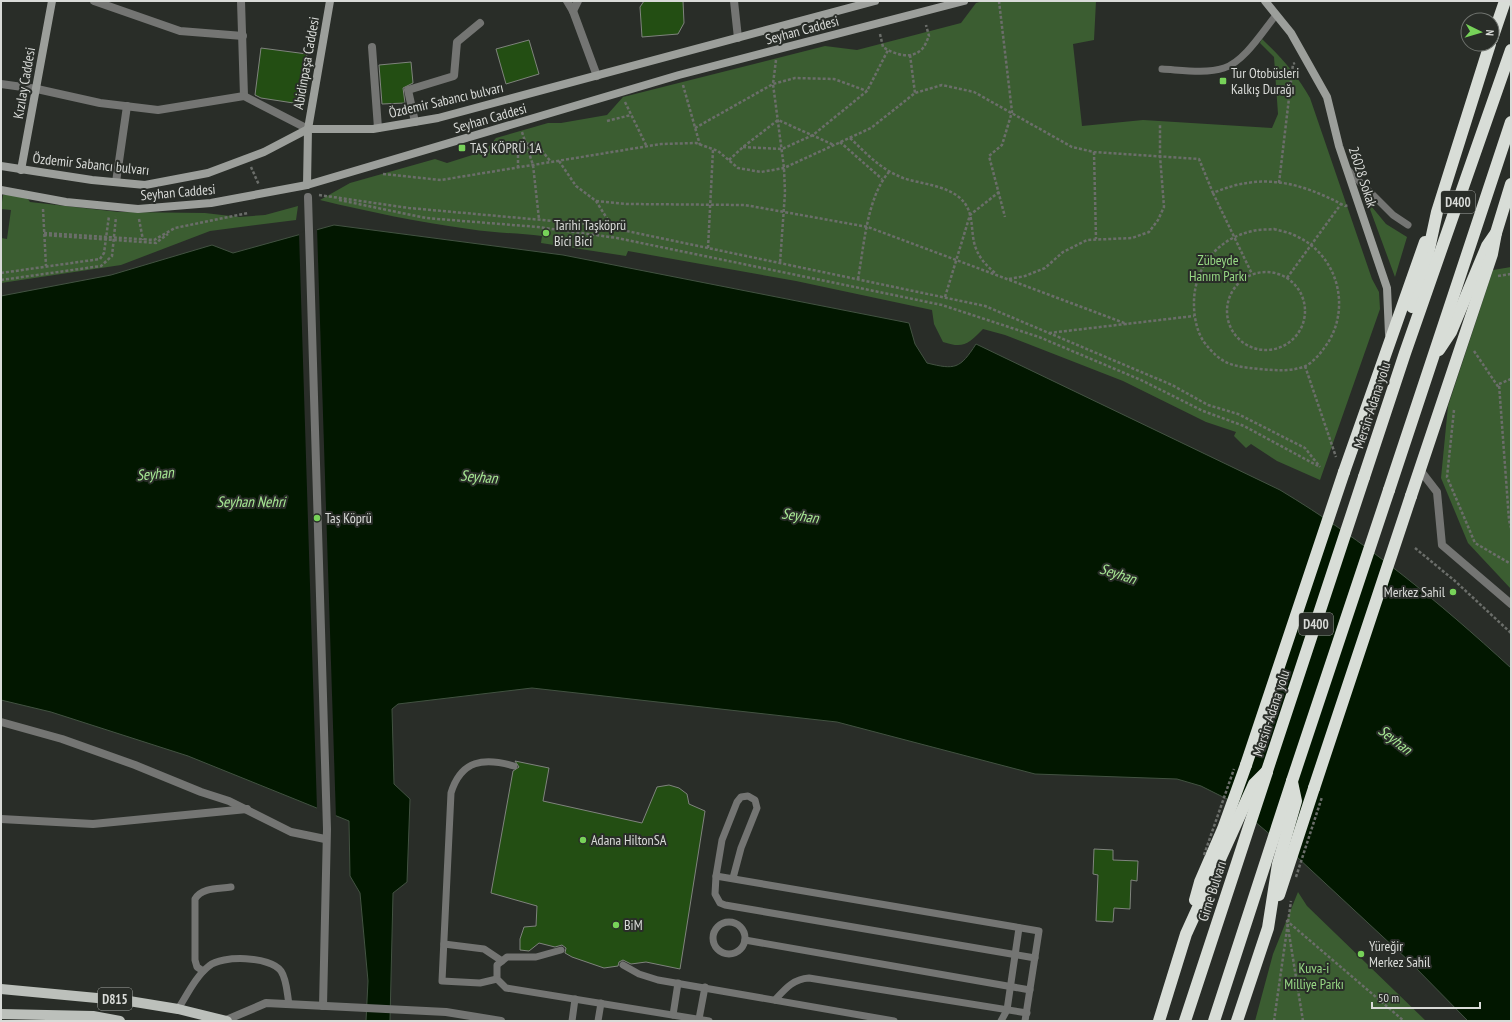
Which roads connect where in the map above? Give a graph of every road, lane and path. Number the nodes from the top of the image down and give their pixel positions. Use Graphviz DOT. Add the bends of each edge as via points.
graph roads {
  1 [pos="52,1"];
  2 [pos="94,1"];
  3 [pos="241,1"];
  4 [pos="330,1"];
  5 [pos="567,1"];
  6 [pos="578,1"];
  7 [pos="734,1"];
  8 [pos="875,1"];
  9 [pos="964,1"];
  10 [pos="999,1"];
  11 [pos="1265,1"];
  12 [pos="1505,1"];
  13 [pos="573,11"];
  14 [pos="1276,15"];
  15 [pos="1500,16"];
  16 [pos="480,23"];
  17 [pos="879,23"];
  18 [pos="926,24"];
  19 [pos="243,36"];
  20 [pos="738,38"];
  21 [pos="372,47"];
  22 [pos="777,50"];
  23 [pos="888,50"];
  24 [pos="1511,50"];
  25 [pos="1487,52"];
  26 [pos="910,55"];
  27 [pos="1295,63"];
  28 [pos="1162,69"];
  29 [pos="679,75"];
  30 [pos="597,76"];
  31 [pos="1,84"];
  32 [pos="773,84"];
  33 [pos="37,89"];
  34 [pos="867,91"];
  35 [pos="620,93"];
  36 [pos="915,93"];
  37 [pos="244,96"];
  38 [pos="127,106"];
  39 [pos="1012,112"];
  40 [pos="631,115"];
  41 [pos="778,120"];
  42 [pos="415,122"];
  43 [pos="607,122"];
  44 [pos="1511,122"];
  45 [pos="1160,124"];
  46 [pos="378,128"];
  47 [pos="521,128"];
  48 [pos="695,128"];
  49 [pos="308,129"];
  50 [pos="812,135"];
  51 [pos="850,138"];
  52 [pos="840,142"];
  53 [pos="527,144"];
  54 [pos="700,145"];
  55 [pos="834,145"];
  56 [pos="647,146"];
  57 [pos="742,147"];
  58 [pos="782,149"];
  59 [pos="713,150"];
  60 [pos="1094,152"];
  61 [pos="1160,156"];
  62 [pos="248,158"];
  63 [pos="729,160"];
  64 [pos="559,161"];
  65 [pos="551,162"];
  66 [pos="533,165"];
  67 [pos="1,166"];
  68 [pos="518,168"];
  69 [pos="784,168"];
  70 [pos="21,170"];
  71 [pos="1348,170"];
  72 [pos="889,172"];
  73 [pos="381,174"];
  74 [pos="882,179"];
  75 [pos="116,182"];
  76 [pos="1279,183"];
  77 [pos="1511,184"];
  78 [pos="308,185"];
  79 [pos="1,190"];
  80 [pos="999,192"];
  81 [pos="1213,193"];
  82 [pos="262,194"];
  83 [pos="596,201"];
  84 [pos="308,202"];
  85 [pos="1341,204"];
  86 [pos="1351,204"];
  87 [pos="709,205"];
  88 [pos="43,206"];
  89 [pos="784,211"];
  90 [pos="1437,212"];
  91 [pos="109,213"];
  92 [pos="248,213"];
  93 [pos="116,214"];
  94 [pos="970,215"];
  95 [pos="138,217"];
  96 [pos="1005,217"];
  97 [pos="539,219"];
  98 [pos="1408,225"];
  99 [pos="868,227"];
  100 [pos="614,229"];
  101 [pos="1496,233"];
  102 [pos="44,234"];
  103 [pos="1234,237"];
  104 [pos="106,238"];
  105 [pos="114,239"];
  106 [pos="1096,240"];
  107 [pos="144,241"];
  108 [pos="1312,244"];
  109 [pos="708,248"];
  110 [pos="955,260"];
  111 [pos="780,263"];
  112 [pos="46,266"];
  113 [pos="1,273"];
  114 [pos="1252,274"];
  115 [pos="1511,274"];
  116 [pos="996,275"];
  117 [pos="1287,278"];
  118 [pos="858,279"];
  119 [pos="1008,279"];
  120 [pos="1,280"];
  121 [pos="1495,284"];
  122 [pos="945,297"];
  123 [pos="1194,316"];
  124 [pos="1127,324"];
  125 [pos="1048,333"];
  126 [pos="1476,343"];
  127 [pos="1473,351"];
  128 [pos="1404,353"];
  129 [pos="1471,358"];
  130 [pos="1430,363"];
  131 [pos="1305,366"];
  132 [pos="1378,376"];
  133 [pos="1511,379"];
  134 [pos="1499,388"];
  135 [pos="1455,408"];
  136 [pos="1336,459"];
  137 [pos="1420,470"];
  138 [pos="1511,528"];
  139 [pos="1414,548"];
  140 [pos="1511,564"];
  141 [pos="1511,604"];
  142 [pos="1511,633"];
  143 [pos="1,722"];
  144 [pos="514,766"];
  145 [pos="1267,771"];
  146 [pos="1292,781"];
  147 [pos="248,809"];
  148 [pos="1,819"];
  149 [pos="325,839"];
  150 [pos="716,876"];
  151 [pos="733,878"];
  152 [pos="231,887"];
  153 [pos="1287,921"];
  154 [pos="1019,928"];
  155 [pos="1268,928"];
  156 [pos="1186,934"];
  157 [pos="745,940"];
  158 [pos="444,944"];
  159 [pos="561,950"];
  160 [pos="1016,954"];
  161 [pos="1035,958"];
  162 [pos="502,961"];
  163 [pos="623,965"];
  164 [pos="203,971"];
  165 [pos="498,979"];
  166 [pos="678,983"];
  167 [pos="1011,986"];
  168 [pos="705,987"];
  169 [pos="1,989"];
  170 [pos="1030,990"];
  171 [pos="575,999"];
  172 [pos="775,1000"];
  173 [pos="600,1003"];
  174 [pos="289,1004"];
  175 [pos="323,1006"];
  176 [pos="178,1009"];
  177 [pos="1007,1010"];
  178 [pos="1027,1013"];
  179 [pos="1,1014"];
  180 [pos="672,1015"];
  181 [pos="1161,1016"];
  182 [pos="13,1017"];
  183 [pos="94,1019"];
  184 [pos="699,1020"];
  185 [pos="120,1021"];
  186 [pos="225,1021"];
  187 [pos="501,1021"];
  188 [pos="572,1021"];
  189 [pos="598,1021"];
  190 [pos="709,1021"];
  191 [pos="894,1021"];
  192 [pos="1001,1021"];
  193 [pos="1025,1021"];
  194 [pos="1155,1021"];
  195 [pos="1185,1021"];
  196 [pos="1214,1021"];
  197 [pos="1238,1021"];
  198 [pos="1274,1021"];
  199 [pos="1303,1021"];
  200 [pos="1404,1021"];
  1 -- 33 [label="main road, Kızılay Caddesi"];
  2 -- 19 [label="street" via="180,31"];
  3 -- 19 [label="street"];
  4 -- 49 [label="main road, Abidinpaşa Caddesi"];
  5 -- 13 [label="street"];
  6 -- 13 [label="street"];
  7 -- 20 [label="street"];
  8 -- 20 [label="main road, Özdemir Sabancı bulvarı"];
  9 -- 17 [label="main road, Seyhan Caddesi"];
  10 -- 39 [label="path"];
  11 -- 14 [label="main road, 26028 Sokak"];
  12 -- 15 [label="highway"];
  13 -- 30 [label="street"];
  14 -- 28 [label="lane" via="1241,57 1224,68"];
  14 -- 71 [label="main road, 26028 Sokak" via="1291,33 1327,97 1339,146"];
  16 -- 42 [label="street" via="457,42 454,76 408,90"];
  17 -- 22 [label="main road, Seyhan Caddesi"];
  17 -- 23 [label="path" via="883,47"];
  18 -- 26 [label="path" via="929,36 922,49"];
  19 -- 37 [label="street"];
  20 -- 30 [label="main road, Özdemir Sabancı bulvarı"];
  21 -- 46 [label="street"];
  22 -- 29 [label="main road, Seyhan Caddesi"];
  22 -- 32 [label="path"];
  23 -- 26 [label="path"];
  23 -- 34 [label="path"];
  24 -- 128 [label="highway, Mersin-Adana yolu / D400"];
  25 -- 90 [label="highway"];
  26 -- 36 [label="path"];
  27 -- 76 [label="path"];
  29 -- 35 [label="main road, Seyhan Caddesi"];
  29 -- 48 [label="path"];
  30 -- 42 [label="main road, Özdemir Sabancı bulvarı"];
  31 -- 33 [label="street"];
  32 -- 34 [label="path" via="795,78 834,79"];
  32 -- 41 [label="path"];
  32 -- 48 [label="path"];
  33 -- 38 [label="street" via="100,104"];
  33 -- 70 [label="main road, Kızılay Caddesi"];
  34 -- 50 [label="path"];
  35 -- 40 [label="path"];
  35 -- 78 [label="main road, Seyhan Caddesi"];
  36 -- 39 [label="path" via="942,85 974,92"];
  36 -- 51 [label="path" via="871,128"];
  37 -- 38 [label="street" via="158,110"];
  37 -- 49 [label="street"];
  38 -- 75 [label="street"];
  39 -- 60 [label="path" via="1072,147"];
  39 -- 80 [label="path" via="1002,145 989,156"];
  40 -- 43 [label="path"];
  40 -- 56 [label="path"];
  41 -- 50 [label="path"];
  41 -- 57 [label="path"];
  41 -- 58 [label="path"];
  42 -- 46 [label="main road, Özdemir Sabancı bulvarı"];
  44 -- 130 [label="highway, D400"];
  45 -- 61 [label="path"];
  46 -- 49 [label="main road, Özdemir Sabancı bulvarı"];
  47 -- 53 [label="path"];
  48 -- 54 [label="path"];
  49 -- 62 [label="main road, Özdemir Sabancı bulvarı"];
  49 -- 78 [label="main road, Abidinpaşa Caddesi"];
  50 -- 55 [label="path"];
  50 -- 58 [label="path"];
  51 -- 52 [label="path"];
  51 -- 72 [label="path" via="881,168"];
  52 -- 55 [label="path"];
  52 -- 74 [label="path"];
  53 -- 65 [label="path" via="535,142"];
  53 -- 66 [label="path"];
  53 -- 68 [label="path" via="518,146"];
  54 -- 56 [label="path"];
  54 -- 59 [label="path"];
  55 -- 69 [label="path"];
  56 -- 64 [label="path"];
  57 -- 58 [label="path"];
  57 -- 63 [label="path"];
  58 -- 69 [label="path"];
  59 -- 63 [label="path"];
  59 -- 87 [label="path"];
  60 -- 61 [label="path"];
  60 -- 106 [label="path"];
  61 -- 81 [label="path" via="1199,159"];
  61 -- 106 [label="path" via="1164,207 1158,220 1148,232 1132,238"];
  62 -- 75 [label="main road, Özdemir Sabancı bulvarı" via="208,173 145,186"];
  62 -- 82 [label="path"];
  63 -- 69 [label="path" via="738,168 761,172"];
  64 -- 65 [label="path"];
  64 -- 83 [label="path" via="576,186"];
  65 -- 66 [label="path"];
  66 -- 68 [label="path"];
  66 -- 97 [label="path"];
  67 -- 70 [label="main road, Özdemir Sabancı bulvarı"];
  68 -- 73 [label="path" via="441,180"];
  69 -- 89 [label="path"];
  70 -- 75 [label="main road, Özdemir Sabancı bulvarı"];
  71 -- 98 [label="lane" via="1393,215"];
  71 -- 132 [label="main road, 26028 Sokak" via="1387,288 1390,329"];
  72 -- 74 [label="path"];
  72 -- 94 [label="path" via="948,190 960,198"];
  74 -- 99 [label="path" via="871,207"];
  76 -- 81 [label="path" via="1258,181 1232,185"];
  76 -- 85 [label="path" via="1325,195"];
  77 -- 101 [label="highway"];
  78 -- 82 [label="main road, Seyhan Caddesi"];
  79 -- 82 [label="main road, Seyhan Caddesi" via="66,202 138,209 211,204"];
  80 -- 94 [label="path"];
  80 -- 96 [label="path"];
  81 -- 103 [label="path"];
  83 -- 87 [label="path"];
  83 -- 100 [label="path"];
  84 -- 149 [label="street" via="327,829"];
  85 -- 86 [label="path"];
  85 -- 108 [label="path"];
  87 -- 89 [label="path" via="745,205"];
  87 -- 109 [label="path"];
  88 -- 102 [label="path"];
  89 -- 99 [label="path"];
  89 -- 111 [label="path"];
  90 -- 128 [label="highway" via="1426,263 1408,321"];
  90 -- 132 [label="highway"];
  91 -- 104 [label="path"];
  92 -- 107 [label="path" via="175,228 156,243"];
  93 -- 105 [label="path"];
  94 -- 110 [label="path"];
  94 -- 116 [label="path" via="975,245 982,260"];
  95 -- 107 [label="path"];
  97 -- 100 [label="path"];
  97 -- 125 [label="path" via="409,208 319,195 426,218 538,227 617,238 942,305 1040,336 1141,380 1203,411 1244,426 1320,467 1305,448 1238,414 1208,405 1172,385"];
  99 -- 110 [label="path"];
  99 -- 118 [label="path"];
  100 -- 109 [label="path"];
  101 -- 130 [label="highway" via="1487,246 1451,332"];
  101 -- 137 [label="highway" via="1492,254"];
  102 -- 104 [label="path"];
  102 -- 112 [label="path"];
  103 -- 108 [label="path" via="1253,230 1274,229 1294,234"];
  103 -- 114 [label="path"];
  103 -- 123 [label="path" via="1215,251 1200,270 1194,292"];
  104 -- 105 [label="path"];
  104 -- 112 [label="path" via="104,253 100,258"];
  105 -- 107 [label="path"];
  105 -- 120 [label="path" via="112,256 101,266"];
  106 -- 119 [label="path" via="1087,240 1063,252 1045,268"];
  108 -- 117 [label="path"];
  108 -- 131 [label="path" via="1328,262 1338,283 1340,307 1335,330 1323,351"];
  109 -- 111 [label="path"];
  110 -- 116 [label="path"];
  110 -- 122 [label="path"];
  111 -- 118 [label="path"];
  112 -- 113 [label="path"];
  114 -- 117 [label="path" via="1268,272"];
  114 -- 117 [label="path" via="1242,279 1233,289 1226,315 1230,328 1238,339 1249,347 1262,350 1275,349 1286,344 1296,336 1302,326 1305,314 1304,301 1299,290"];
  115 -- 121 [label="path" via="1498,276"];
  116 -- 119 [label="path"];
  118 -- 122 [label="path"];
  119 -- 124 [label="path"];
  122 -- 125 [label="path" via="985,306"];
  123 -- 124 [label="path"];
  123 -- 131 [label="path" via="1202,339 1216,358 1236,366 1281,371"];
  124 -- 125 [label="path"];
  126 -- 127 [label="path"];
  127 -- 129 [label="path"];
  127 -- 134 [label="path"];
  128 -- 145 [label="highway, Mersin-Adana yolu / D400, bridge"];
  130 -- 146 [label="highway, D400, bridge"];
  131 -- 136 [label="path"];
  132 -- 156 [label="highway, bridge" via="1246,765 1223,829 1200,882"];
  133 -- 134 [label="path" via="1499,384"];
  134 -- 138 [label="path"];
  135 -- 140 [label="path" via="1447,477 1475,543"];
  137 -- 141 [label="street" via="1437,492 1442,545"];
  137 -- 155 [label="highway, bridge"];
  139 -- 142 [label="path" via="1455,581"];
  143 -- 147 [label="street" via="135,765"];
  144 -- 158 [label="lane" via="498,761 475,764 462,771 454,784 451,793"];
  145 -- 156 [label="highway" via="1254,784"];
  145 -- 195 [label="highway, Girne Bulvarı / D400"];
  146 -- 155 [label="highway" via="1296,801 1278,864"];
  146 -- 196 [label="highway, D400"];
  147 -- 148 [label="street" via="93,824"];
  147 -- 149 [label="street" via="291,832"];
  149 -- 175 [label="street"];
  150 -- 151 [label="lane"];
  150 -- 151 [label="lane" via="722,840 737,802 741,797 748,796 755,800 757,808 741,848"];
  150 -- 160 [label="lane" via="715,894 725,906"];
  151 -- 154 [label="lane"];
  152 -- 164 [label="lane" via="205,890 195,899 195,960 197,967"];
  153 -- 198 [label="path"];
  153 -- 199 [label="path"];
  153 -- 200 [label="path"];
  154 -- 160 [label="lane"];
  154 -- 161 [label="lane" via="1039,931"];
  155 -- 197 [label="highway"];
  156 -- 181 [label="highway"];
  157 -- 157 [label="lane" via="740,950 727,954 718,950 713,936 717,927 731,922 740,926"];
  157 -- 167 [label="lane"];
  158 -- 162 [label="lane" via="484,950"];
  158 -- 165 [label="lane" via="442,981 480,983"];
  159 -- 162 [label="lane" via="536,957 512,956"];
  160 -- 161 [label="lane"];
  160 -- 167 [label="lane"];
  161 -- 170 [label="lane"];
  162 -- 165 [label="lane" via="497,965"];
  163 -- 166 [label="lane" via="639,974"];
  164 -- 174 [label="lane" via="221,959 270,962 281,970 284,976"];
  164 -- 176 [label="lane"];
  165 -- 171 [label="lane" via="506,988"];
  166 -- 168 [label="lane"];
  166 -- 180 [label="lane"];
  167 -- 170 [label="lane"];
  167 -- 177 [label="lane"];
  168 -- 172 [label="lane"];
  168 -- 184 [label="lane"];
  169 -- 176 [label="main road, D815" via="129,1001"];
  170 -- 178 [label="lane"];
  171 -- 173 [label="lane"];
  171 -- 188 [label="lane"];
  172 -- 177 [label="lane" via="796,980 809,978"];
  172 -- 191 [label="lane"];
  173 -- 180 [label="lane"];
  173 -- 189 [label="lane"];
  174 -- 175 [label="street"];
  174 -- 186 [label="street" via="266,1003"];
  175 -- 187 [label="street" via="446,1012"];
  176 -- 186 [label="main road, D815"];
  177 -- 178 [label="lane"];
  177 -- 192 [label="lane"];
  178 -- 193 [label="lane"];
  179 -- 182 [label="main road, D815"];
  180 -- 184 [label="lane"];
  181 -- 194 [label="highway"];
  182 -- 183 [label="main road, D815"];
  183 -- 185 [label="main road, D815"];
  184 -- 190 [label="lane"];
}
